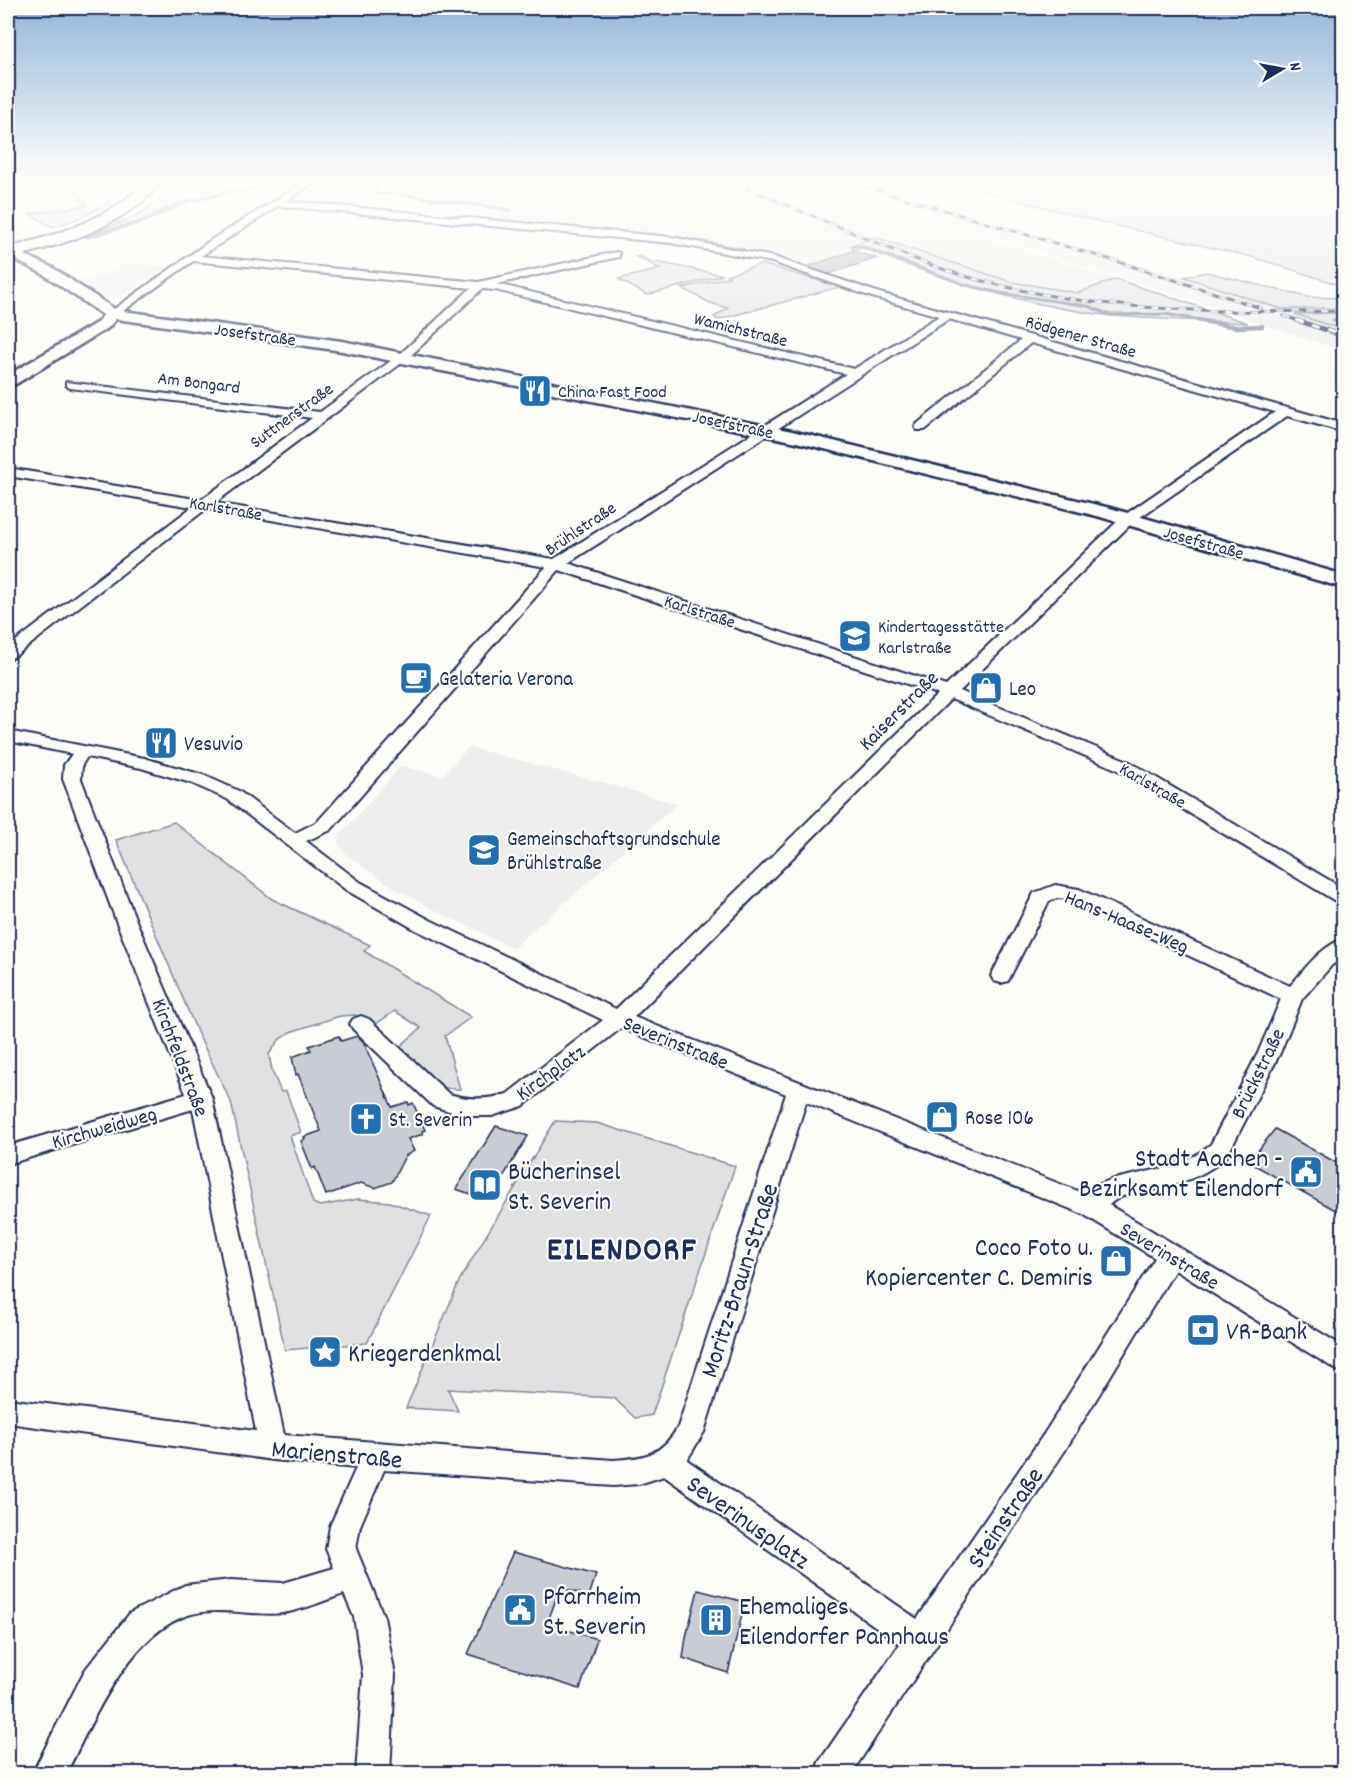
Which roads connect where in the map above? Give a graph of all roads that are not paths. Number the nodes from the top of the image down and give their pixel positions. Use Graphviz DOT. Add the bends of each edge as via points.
graph roads {
  1 [pos="32,263"];
  2 [pos="185,263"];
  3 [pos="247,263"];
  4 [pos="579,263"];
  5 [pos="783,263"];
  6 [pos="480,285"];
  7 [pos="112,314"];
  8 [pos="947,316"];
  9 [pos="1030,338"];
  10 [pos="403,357"];
  11 [pos="855,374"];
  12 [pos="8,382"];
  13 [pos="70,384"];
  14 [pos="1284,412"];
  15 [pos="323,416"];
  16 [pos="921,427"];
  17 [pos="1344,428"];
  18 [pos="764,430"];
  19 [pos="8,472"];
  20 [pos="205,504"];
  21 [pos="1128,519"];
  22 [pos="556,564"];
  23 [pos="1344,582"];
  24 [pos="8,654"];
  25 [pos="949,692"];
  26 [pos="8,736"];
  27 [pos="82,752"];
  28 [pos="294,840"];
  29 [pos="1344,898"];
  30 [pos="1344,946"];
  31 [pos="1001,976"];
  32 [pos="1293,996"];
  33 [pos="619,1019"];
  34 [pos="361,1024"];
  35 [pos="798,1091"];
  36 [pos="201,1098"];
  37 [pos="8,1155"];
  38 [pos="1092,1207"];
  39 [pos="1170,1256"];
  40 [pos="1344,1361"];
  41 [pos="8,1412"];
  42 [pos="273,1447"];
  43 [pos="375,1457"];
  44 [pos="667,1462"];
  45 [pos="352,1577"];
  46 [pos="920,1640"];
  47 [pos="48,1773"];
  48 [pos="373,1773"];
  49 [pos="831,1773"];
  1 -- 7 [label="street"];
  2 -- 7 [label="street"];
  3 -- 6 [label="street, Wamichstraße"];
  4 -- 6 [label="street"];
  5 -- 8 [label="street, Rödgener Straße"];
  6 -- 10 [label="street, Suttnerstraße"];
  6 -- 11 [label="street, Wamichstraße"];
  7 -- 10 [label="street, Josefstraße"];
  7 -- 12 [label="street" via="103,325"];
  8 -- 9 [label="street, Rödgener Straße"];
  8 -- 11 [label="street, Brühlstraße"];
  9 -- 14 [label="street, Rödgener Straße"];
  9 -- 16 [label="street"];
  10 -- 15 [label="street, Suttnerstraße"];
  10 -- 18 [label="street, Josefstraße"];
  11 -- 18 [label="street, Brühlstraße"];
  13 -- 15 [label="street, Am Bongard"];
  14 -- 17 [label="street, Rödgener Straße"];
  14 -- 21 [label="street, Kaiserstraße"];
  15 -- 20 [label="street, Suttnerstraße"];
  18 -- 21 [label="street, Josefstraße"];
  18 -- 22 [label="street, Brühlstraße"];
  19 -- 20 [label="street, Karlstraße"];
  20 -- 22 [label="street, Karlstraße"];
  20 -- 24 [label="street, Suttnerstraße"];
  21 -- 23 [label="street, Josefstraße"];
  21 -- 25 [label="street, Kaiserstraße"];
  22 -- 25 [label="street, Karlstraße"];
  22 -- 28 [label="street, Brühlstraße" via="324,826"];
  25 -- 29 [label="street, Karlstraße" via="1122,765"];
  25 -- 33 [label="street, Kaiserstraße"];
  26 -- 27 [label="street, Severinstraße"];
  27 -- 28 [label="street, Severinstraße" via="144,762 197,779 233,795"];
  27 -- 36 [label="street, Kirchfeldstraße" via="73,765 72,779"];
  28 -- 33 [label="street, Severinstraße" via="353,886 423,925"];
  30 -- 32 [label="street, Brückstraße" via="1325,960"];
  31 -- 32 [label="street, Hans-Haase-Weg" via="1041,897 1054,891 1072,893"];
  32 -- 38 [label="street, Brückstraße" via="1269,1053 1219,1150 1207,1162 1190,1169 1110,1191"];
  33 -- 34 [label="street, Kirchplatz" via="515,1100 483,1107 441,1100"];
  33 -- 35 [label="street, Severinstraße"];
  35 -- 38 [label="street, Severinstraße"];
  35 -- 44 [label="street, Moritz-Braun-Straße" via="690,1432 682,1448"];
  36 -- 37 [label="street, Kirchweidweg"];
  36 -- 42 [label="street, Kirchfeldstraße"];
  38 -- 39 [label="street, Severinstraße"];
  39 -- 40 [label="street, Severinstraße"];
  39 -- 46 [label="street, Steinstraße" via="1054,1443"];
  41 -- 42 [label="street, Marienstraße"];
  42 -- 43 [label="street, Marienstraße"];
  43 -- 44 [label="street, Marienstraße" via="613,1473 641,1472"];
  43 -- 45 [label="street" via="345,1526 341,1549"];
  44 -- 46 [label="street, Severinusplatz"];
  45 -- 47 [label="street" via="283,1598 231,1595 185,1600 141,1624 96,1681"];
  45 -- 48 [label="street" via="369,1617 379,1675"];
  46 -- 49 [label="street, Steinstraße"];
}
